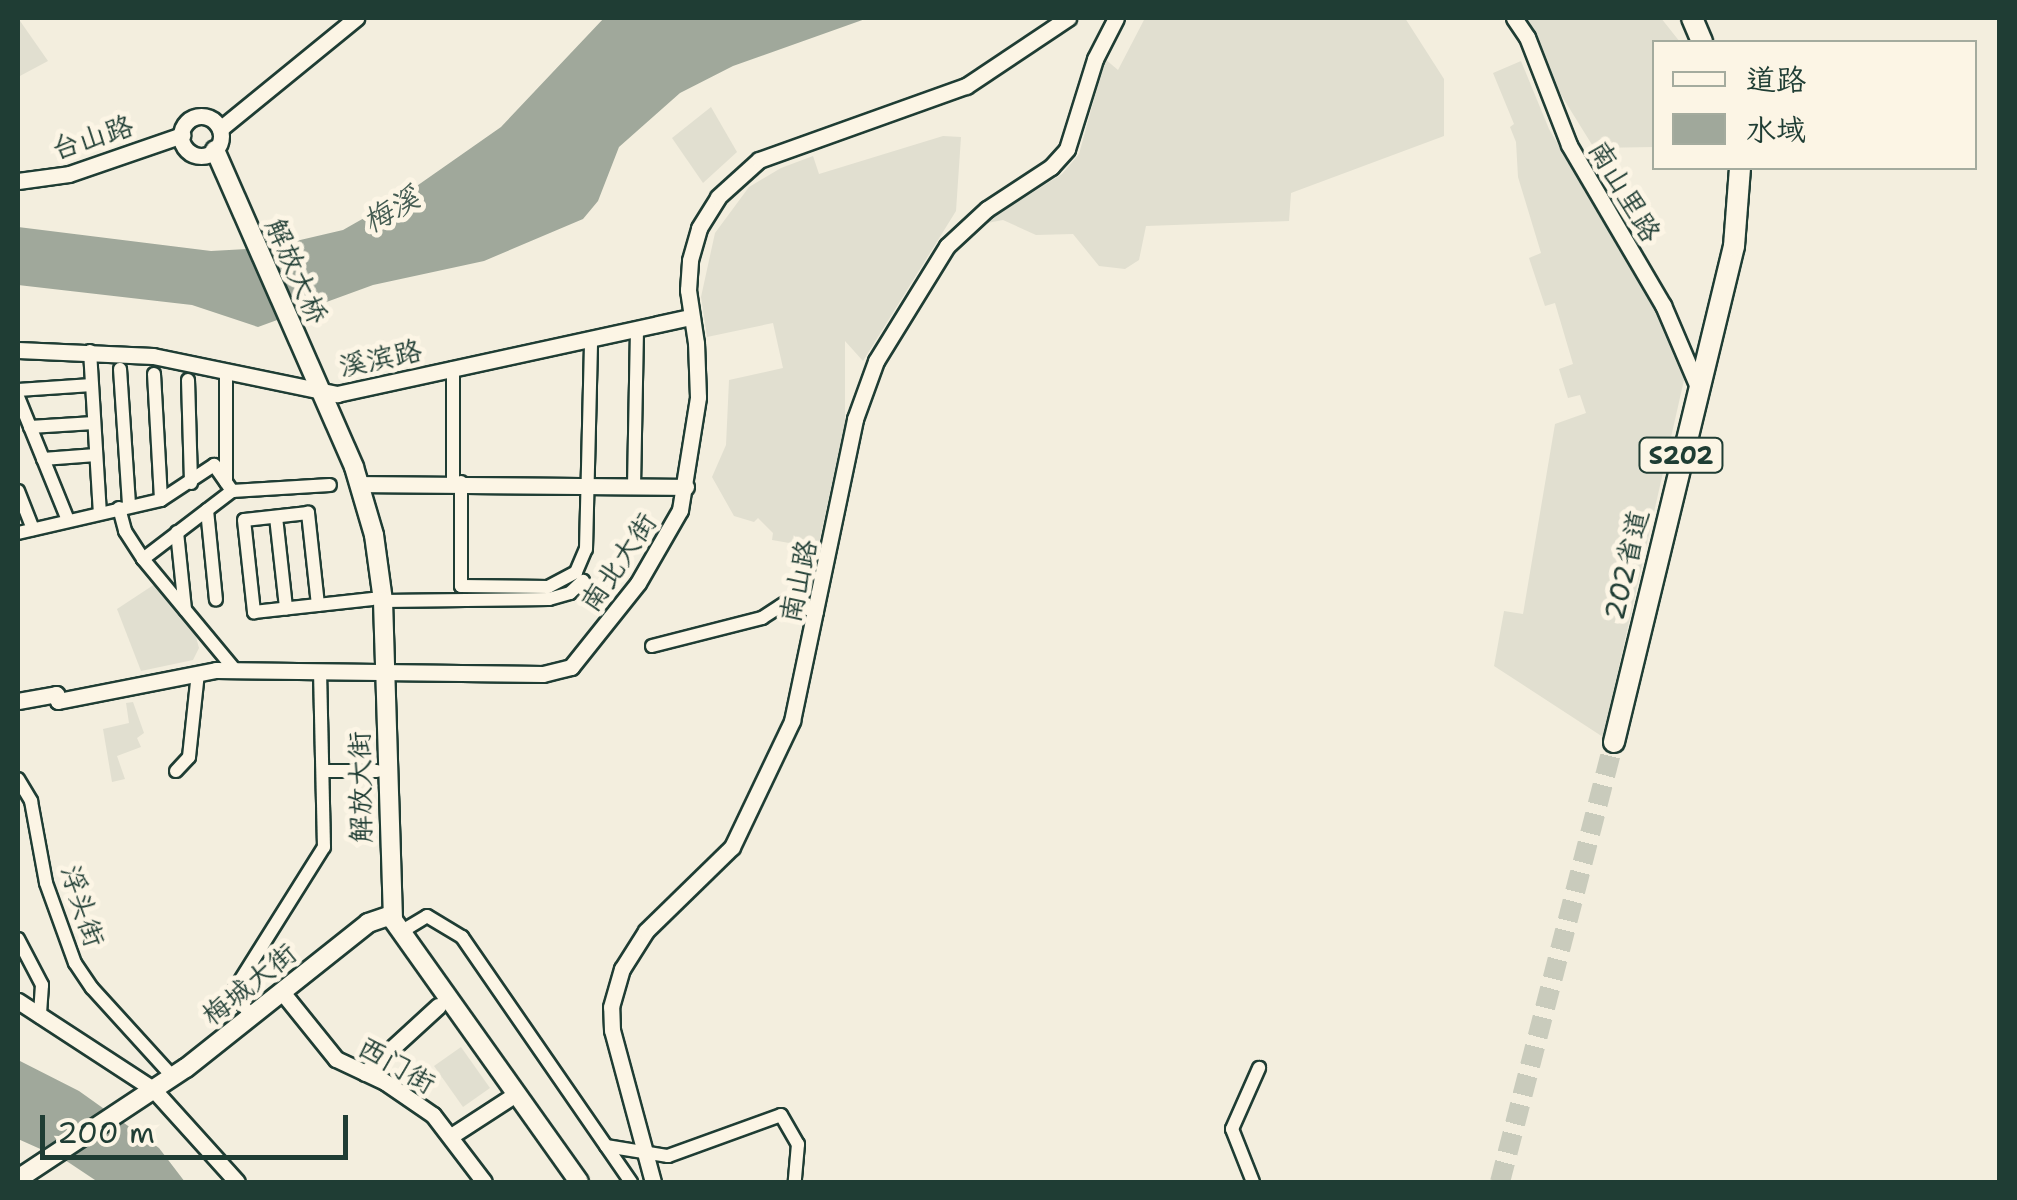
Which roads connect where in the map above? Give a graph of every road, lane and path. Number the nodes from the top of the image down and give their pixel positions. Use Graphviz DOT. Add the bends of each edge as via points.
graph roads {
  1 [pos="356,18"];
  2 [pos="1068,18"];
  3 [pos="1116,18"];
  4 [pos="1514,18"];
  5 [pos="1051,24"];
  6 [pos="220,129"];
  7 [pos="182,135"];
  8 [pos="212,152"];
  9 [pos="1740,170"];
  10 [pos="18,181"];
  11 [pos="691,317"];
  12 [pos="637,329"];
  13 [pos="590,340"];
  14 [pos="297,348"];
  15 [pos="18,350"];
  16 [pos="90,351"];
  17 [pos="453,368"];
  18 [pos="120,369"];
  19 [pos="226,371"];
  20 [pos="154,374"];
  21 [pos="188,380"];
  22 [pos="92,386"];
  23 [pos="1698,388"];
  24 [pos="316,391"];
  25 [pos="18,394"];
  26 [pos="94,423"];
  27 [pos="30,427"];
  28 [pos="96,455"];
  29 [pos="42,459"];
  30 [pos="190,482"];
  31 [pos="457,482"];
  32 [pos="360,484"];
  33 [pos="587,484"];
  34 [pos="330,485"];
  35 [pos="634,486"];
  36 [pos="229,487"];
  37 [pos="686,487"];
  38 [pos="18,491"];
  39 [pos="162,500"];
  40 [pos="124,507"];
  41 [pos="207,510"];
  42 [pos="100,513"];
  43 [pos="276,516"];
  44 [pos="68,520"];
  45 [pos="33,529"];
  46 [pos="177,532"];
  47 [pos="18,533"];
  48 [pos="143,559"];
  49 [pos="583,581"];
  50 [pos="216,600"];
  51 [pos="378,600"];
  52 [pos="318,605"];
  53 [pos="286,608"];
  54 [pos="186,612"];
  55 [pos="816,613"];
  56 [pos="652,646"];
  57 [pos="235,670"];
  58 [pos="198,672"];
  59 [pos="320,672"];
  60 [pos="380,673"];
  61 [pos="18,698"];
  62 [pos="1614,742"];
  63 [pos="176,771"];
  64 [pos="324,771"];
  65 [pos="378,771"];
  66 [pos="18,780"];
  67 [pos="386,916"];
  68 [pos="408,927"];
  69 [pos="18,940"];
  70 [pos="282,992"];
  71 [pos="438,1006"];
  72 [pos="26,1007"];
  73 [pos="252,1017"];
  74 [pos="1259,1068"];
  75 [pos="365,1073"];
  76 [pos="173,1077"];
  77 [pos="146,1093"];
  78 [pos="508,1099"];
  79 [pos="451,1136"];
  80 [pos="606,1146"];
  81 [pos="644,1154"];
  82 [pos="18,1179"];
  83 [pos="237,1182"];
  84 [pos="484,1182"];
  85 [pos="566,1182"];
  86 [pos="578,1182"];
  87 [pos="631,1182"];
  88 [pos="652,1182"];
  89 [pos="796,1182"];
  90 [pos="1253,1182"];
  1 -- 6 [label="street"];
  2 -- 5 [label="street, 南北大街"];
  3 -- 55 [label="street, 南山路" via="1066,149 947,246 876,360 855,419"];
  4 -- 23 [label="street, 南山里路" via="1528,37 1569,145 1663,305"];
  5 -- 11 [label="street, 南北大街" via="966,86 788,147 740,173 710,208 695,239 688,276"];
  6 -- 7 [label="street" via="197,116"];
  6 -- 8 [label="street"];
  7 -- 8 [label="street" via="190,152"];
  7 -- 10 [label="street, 台山路" via="69,174"];
  8 -- 14 [label="main road, 解放大桥"];
  9 -- 23 [label="main road, 202省道 / S202" via="1737,234"];
  11 -- 12 [label="street, 溪滨路"];
  11 -- 37 [label="street, 南北大街" via="698,397"];
  12 -- 13 [label="street, 溪滨路"];
  12 -- 35 [label="street"];
  13 -- 17 [label="street, 溪滨路"];
  13 -- 33 [label="street"];
  14 -- 24 [label="main road, 解放大街"];
  15 -- 16 [label="street, 溪滨路"];
  16 -- 19 [label="street, 溪滨路"];
  16 -- 22 [label="street"];
  17 -- 24 [label="street, 溪滨路" via="337,394"];
  17 -- 31 [label="street"];
  18 -- 40 [label="street"];
  19 -- 24 [label="street, 溪滨路"];
  19 -- 36 [label="street"];
  20 -- 39 [label="street"];
  21 -- 30 [label="street"];
  22 -- 25 [label="street"];
  22 -- 26 [label="street"];
  23 -- 62 [label="main road, 202省道 / S202"];
  24 -- 32 [label="main road, 解放大街"];
  24 -- 51 [label="main road, 解放大街" via="354,497"];
  25 -- 27 [label="street"];
  26 -- 27 [label="street"];
  26 -- 28 [label="street"];
  27 -- 29 [label="street"];
  28 -- 29 [label="street"];
  28 -- 42 [label="street"];
  29 -- 44 [label="street"];
  30 -- 36 [label="street" via="214,464"];
  30 -- 39 [label="street"];
  31 -- 32 [label="street"];
  31 -- 33 [label="street"];
  31 -- 33 [label="street" via="461,586 538,588 563,582 582,564"];
  32 -- 51 [label="main road, 解放大街" via="374,535"];
  33 -- 35 [label="street"];
  34 -- 36 [label="street"];
  35 -- 37 [label="street"];
  36 -- 41 [label="street"];
  37 -- 60 [label="street, 南北大街" via="660,552 570,666 553,674"];
  38 -- 45 [label="street"];
  39 -- 40 [label="street"];
  40 -- 42 [label="street"];
  40 -- 48 [label="street" via="126,530"];
  41 -- 46 [label="street"];
  41 -- 50 [label="street"];
  42 -- 44 [label="street"];
  43 -- 52 [label="street" via="308,512"];
  43 -- 53 [label="street"];
  43 -- 53 [label="street" via="244,520 252,594 254,612"];
  44 -- 45 [label="street"];
  45 -- 47 [label="street"];
  46 -- 48 [label="street"];
  46 -- 54 [label="street"];
  48 -- 54 [label="street"];
  49 -- 51 [label="street" via="549,599"];
  51 -- 52 [label="street"];
  51 -- 60 [label="main road, 解放大街"];
  52 -- 53 [label="street"];
  54 -- 57 [label="street"];
  55 -- 56 [label="street" via="788,601 762,618"];
  55 -- 81 [label="street, 南山路" via="794,716 736,839 637,941 616,985 612,1030"];
  57 -- 58 [label="street, 南北大街"];
  57 -- 59 [label="street, 南北大街"];
  58 -- 61 [label="street, 南北大街" via="58,701 56,694"];
  58 -- 63 [label="street" via="189,757"];
  59 -- 60 [label="street, 南北大街"];
  59 -- 64 [label="street"];
  60 -- 65 [label="main road, 解放大街"];
  60 -- 67 [label="main road, 解放大街"];
  64 -- 65 [label="street"];
  64 -- 73 [label="street" via="324,847 233,992"];
  65 -- 67 [label="main road, 解放大街"];
  66 -- 76 [label="street, 浮头街" via="30,801 46,883 74,963"];
  67 -- 70 [label="main road, 梅城大街"];
  67 -- 71 [label="main road"];
  67 -- 86 [label="main road"];
  68 -- 80 [label="street" via="427,916 462,937"];
  69 -- 72 [label="street" via="42,985"];
  70 -- 73 [label="main road, 梅城大街"];
  70 -- 75 [label="street, 西门街" via="336,1059"];
  71 -- 75 [label="street"];
  71 -- 78 [label="main road"];
  72 -- 77 [label="street"];
  73 -- 76 [label="main road, 梅城大街"];
  74 -- 90 [label="street" via="1232,1129"];
  75 -- 79 [label="street, 西门街" via="424,1108"];
  76 -- 77 [label="main road, 梅城大街"];
  77 -- 82 [label="main road, 梅城大街"];
  77 -- 83 [label="street"];
  78 -- 79 [label="street"];
  78 -- 85 [label="main road"];
  79 -- 84 [label="street, 西门街"];
  80 -- 81 [label="street"];
  80 -- 87 [label="street"];
  81 -- 88 [label="street, 南山路"];
  81 -- 89 [label="street" via="678,1154 781,1115 798,1144"];
}
